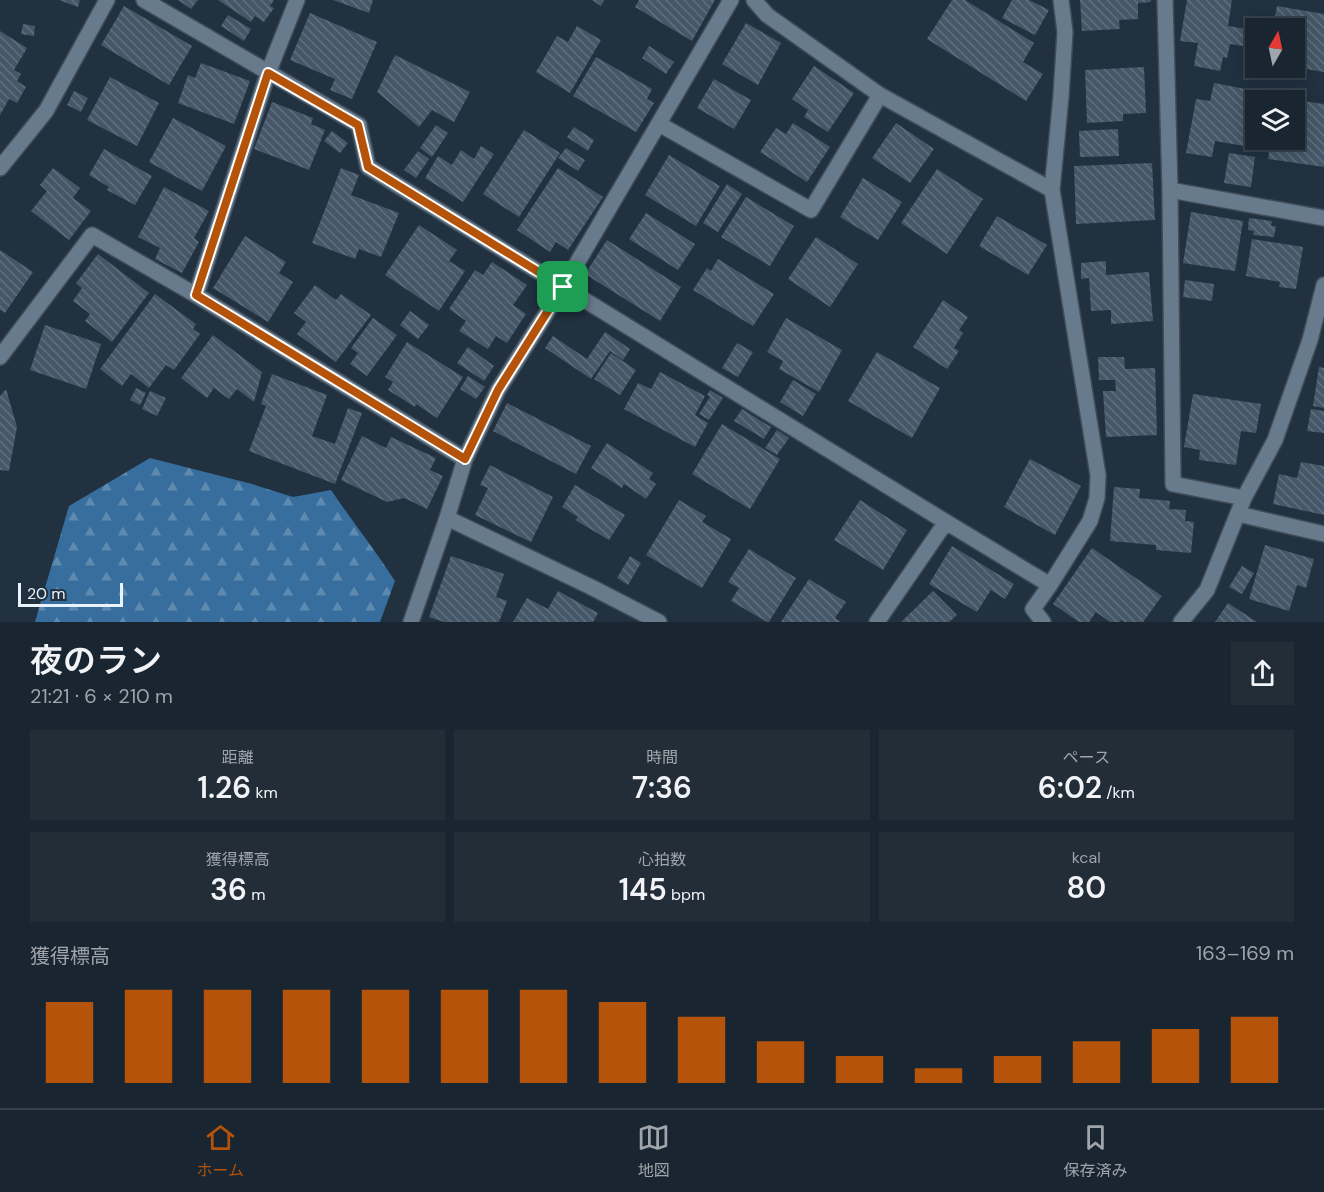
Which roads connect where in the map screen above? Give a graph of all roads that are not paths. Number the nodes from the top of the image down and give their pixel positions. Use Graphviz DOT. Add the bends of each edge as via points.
graph roads {
  1 [pos="107,0"];
  2 [pos="144,0"];
  3 [pos="297,0"];
  4 [pos="731,0"];
  5 [pos="753,0"];
  6 [pos="1061,0"];
  7 [pos="1165,0"];
  8 [pos="268,73"];
  9 [pos="880,95"];
  10 [pos="659,123"];
  11 [pos="0,168"];
  12 [pos="1052,190"];
  13 [pos="1170,190"];
  14 [pos="1324,218"];
  15 [pos="1324,285"];
  16 [pos="563,287"];
  17 [pos="196,295"];
  18 [pos="0,357"];
  19 [pos="465,459"];
  20 [pos="1244,498"];
  21 [pos="1238,514"];
  22 [pos="447,518"];
  23 [pos="946,522"];
  24 [pos="1324,534"];
  25 [pos="1050,585"];
  26 [pos="411,622"];
  27 [pos="659,622"];
  28 [pos="877,622"];
  29 [pos="1043,622"];
  30 [pos="1181,622"];
  1 -- 11 [label="street" via="46,111"];
  2 -- 8 [label="street"];
  3 -- 8 [label="street"];
  4 -- 10 [label="street"];
  5 -- 9 [label="street" via="768,15"];
  6 -- 12 [label="street" via="1065,32"];
  7 -- 13 [label="street"];
  8 -- 16 [label="street" via="358,125 368,167"];
  8 -- 17 [label="street"];
  9 -- 10 [label="street" via="811,210"];
  9 -- 12 [label="street"];
  10 -- 16 [label="street"];
  12 -- 25 [label="street" via="1098,475 1090,521"];
  13 -- 14 [label="street"];
  13 -- 20 [label="street" via="1173,484"];
  15 -- 20 [label="street" via="1310,340 1275,440"];
  16 -- 19 [label="street" via="498,390"];
  16 -- 23 [label="street"];
  17 -- 18 [label="street" via="92,235"];
  17 -- 19 [label="street"];
  19 -- 22 [label="street"];
  20 -- 21 [label="street"];
  21 -- 24 [label="street"];
  21 -- 30 [label="street" via="1207,590"];
  22 -- 26 [label="street"];
  22 -- 27 [label="street"];
  23 -- 25 [label="street"];
  23 -- 28 [label="street"];
  25 -- 29 [label="street" via="1033,609"];
}
